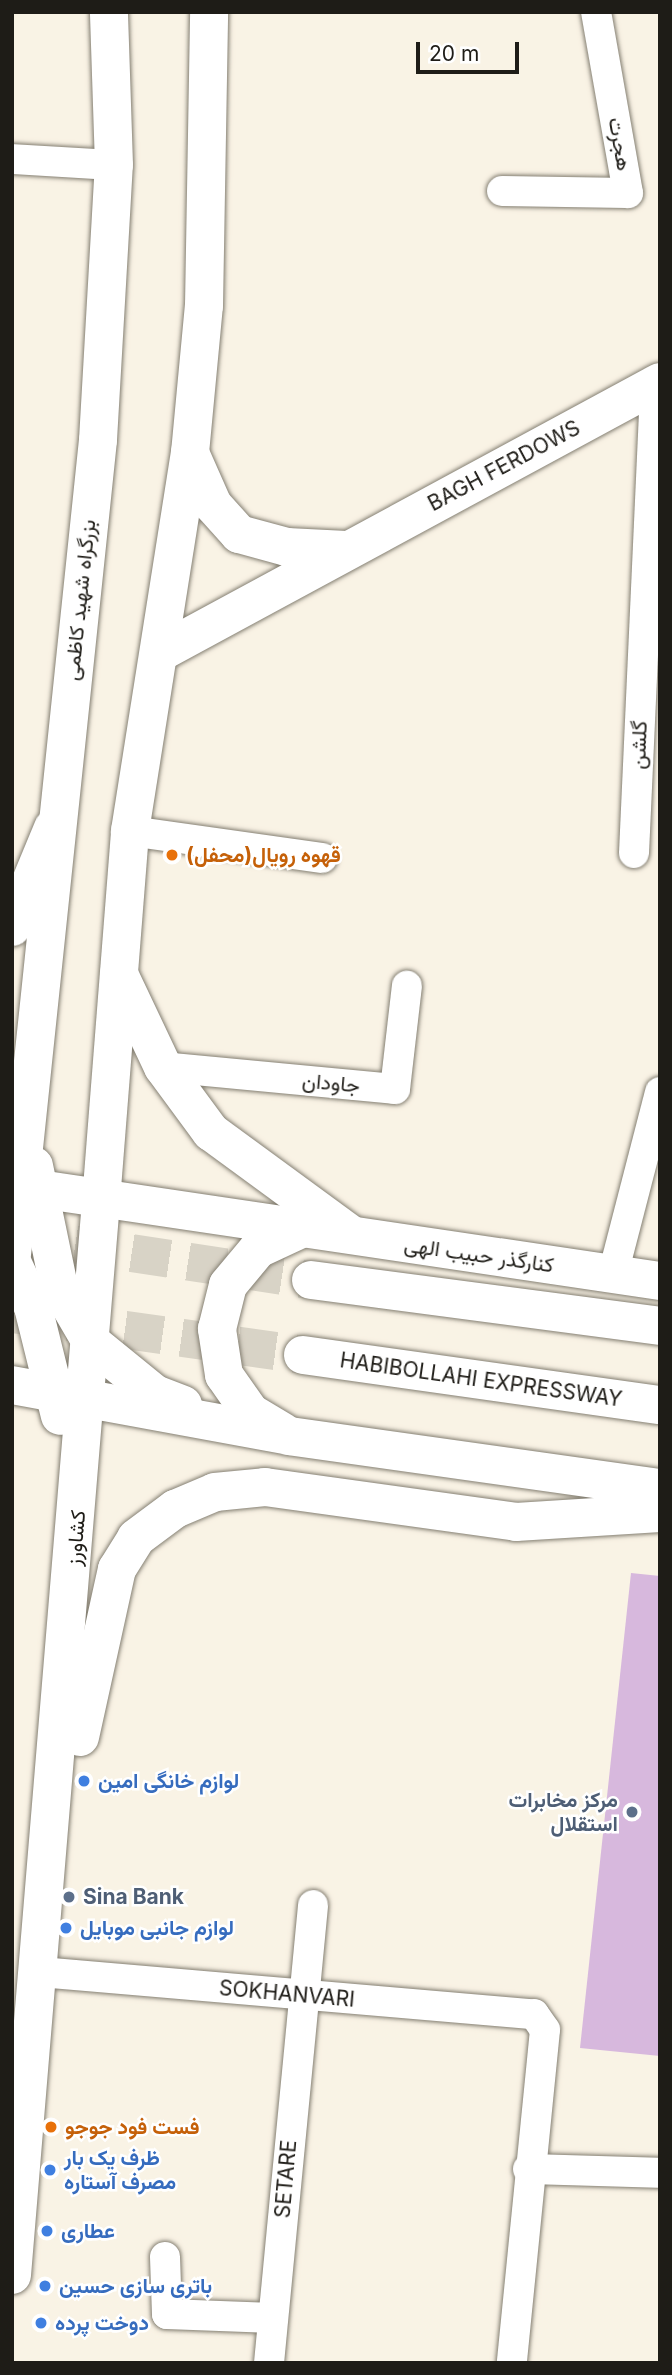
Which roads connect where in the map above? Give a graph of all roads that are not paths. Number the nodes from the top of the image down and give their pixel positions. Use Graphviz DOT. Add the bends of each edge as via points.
graph roads {
  1 [pos="109,12"];
  2 [pos="209,12"];
  3 [pos="596,12"];
  4 [pos="12,159"];
  5 [pos="114,165"];
  6 [pos="502,191"];
  7 [pos="657,384"];
  8 [pos="190,453"];
  9 [pos="348,550"];
  10 [pos="161,652"];
  11 [pos="648,804"];
  12 [pos="56,820"];
  13 [pos="130,831"];
  14 [pos="634,853"];
  15 [pos="322,858"];
  16 [pos="12,927"];
  17 [pos="119,974"];
  18 [pos="407,986"];
  19 [pos="163,1067"];
  20 [pos="660,1092"];
  21 [pos="23,1187"];
  22 [pos="102,1201"];
  23 [pos="299,1230"];
  24 [pos="357,1238"];
  25 [pos="12,1254"];
  26 [pos="12,1262"];
  27 [pos="613,1274"];
  28 [pos="311,1280"];
  29 [pos="660,1281"];
  30 [pos="660,1326"];
  31 [pos="90,1342"];
  32 [pos="303,1356"];
  33 [pos="12,1385"];
  34 [pos="71,1396"];
  35 [pos="660,1405"];
  36 [pos="289,1436"];
  37 [pos="660,1488"];
  38 [pos="660,1513"];
  39 [pos="49,1875"];
  40 [pos="313,1905"];
  41 [pos="40,1972"];
  42 [pos="304,1996"];
  43 [pos="528,2169"];
  44 [pos="660,2173"];
  45 [pos="165,2257"];
  46 [pos="12,2275"];
  47 [pos="273,2318"];
  48 [pos="269,2363"];
  49 [pos="512,2363"];
  1 -- 5 [label="main road, بزرگراه شهید کاظمی"];
  2 -- 8 [label="main road" via="204,306"];
  3 -- 6 [label="street, هجرت" via="628,192"];
  4 -- 5 [label="street"];
  5 -- 12 [label="main road, بزرگراه شهید کاظمی" via="98,440"];
  7 -- 9 [label="main road, BAGH FERDOWS"];
  7 -- 11 [label="street, گلشن"];
  8 -- 9 [label="main road" via="213,505 239,534 287,547"];
  8 -- 10 [label="main road"];
  9 -- 10 [label="main road, BAGH FERDOWS"];
  10 -- 13 [label="main road"];
  11 -- 14 [label="street, گلشن"];
  12 -- 16 [label="main road"];
  12 -- 21 [label="main road, بزرگراه شهید کاظمی"];
  13 -- 15 [label="street"];
  13 -- 17 [label="main road"];
  17 -- 19 [label="main road"];
  17 -- 22 [label="main road, کشاورز"];
  18 -- 19 [label="street, جاودان" via="395,1089"];
  19 -- 24 [label="main road" via="211,1132"];
  20 -- 27 [label="street"];
  21 -- 22 [label="main road, کنارگذر حبیب الهی"];
  21 -- 25 [label="main road, بزرگراه شهید کاظمی"];
  21 -- 31 [label="main road" via="59,1287"];
  22 -- 23 [label="main road, کنارگذر حبیب الهی"];
  22 -- 31 [label="main road, کشاورز"];
  23 -- 24 [label="main road, کنارگذر حبیب الهی"];
  23 -- 36 [label="main road" via="258,1249 228,1285 217,1329 230,1384 250,1412"];
  24 -- 27 [label="main road, کنارگذر حبیب الهی"];
  26 -- 34 [label="main road"];
  27 -- 29 [label="main road, کنارگذر حبیب الهی"];
  28 -- 30 [label="main road"];
  31 -- 34 [label="main road, کشاورز"];
  31 -- 36 [label="main road" via="155,1394"];
  32 -- 35 [label="main road, HABIBOLLAHI EXPRESSWAY"];
  33 -- 34 [label="main road"];
  34 -- 36 [label="main road"];
  34 -- 39 [label="main road, کشاورز"];
  36 -- 37 [label="main road"];
  38 -- 39 [label="main road" via="516,1522 265,1487 215,1492 175,1509 136,1538 117,1569"];
  39 -- 41 [label="main road"];
  40 -- 42 [label="street, SETARE"];
  41 -- 42 [label="street, SOKHANVARI"];
  41 -- 46 [label="main road"];
  42 -- 43 [label="street, SOKHANVARI" via="534,2014 545,2030"];
  42 -- 47 [label="street, SETARE"];
  43 -- 44 [label="street"];
  43 -- 49 [label="street"];
  45 -- 47 [label="street" via="167,2314"];
  47 -- 48 [label="street, SETARE"];
}
